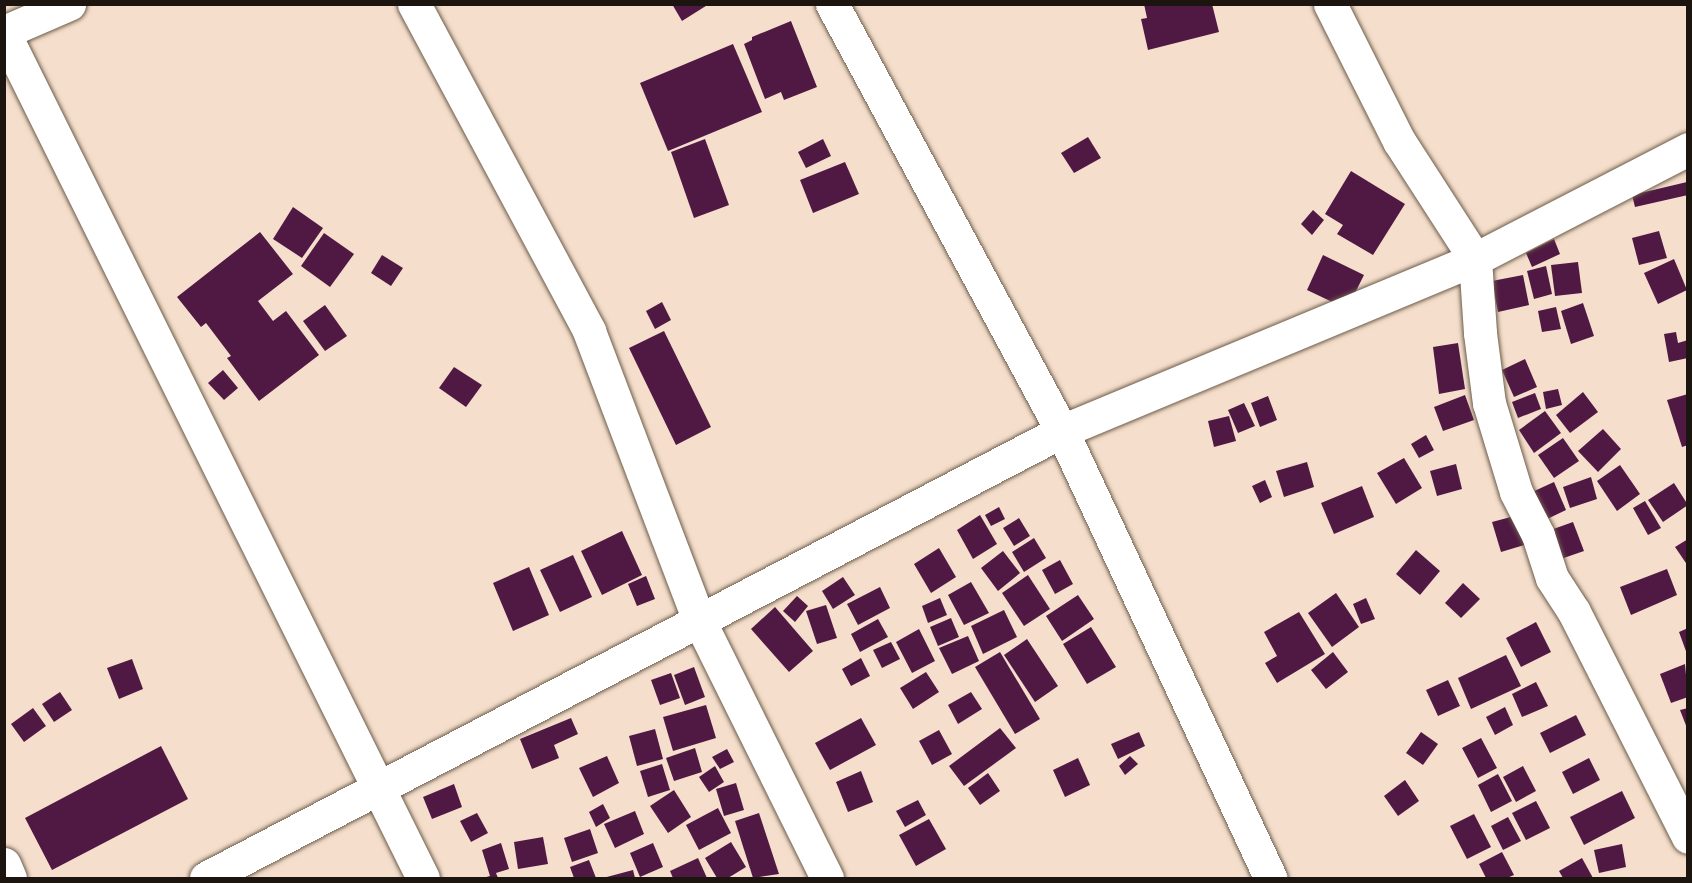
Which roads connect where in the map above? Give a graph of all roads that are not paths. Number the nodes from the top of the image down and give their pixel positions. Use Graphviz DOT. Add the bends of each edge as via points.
graph roads {
  1 [pos="69,4"];
  2 [pos="414,4"];
  3 [pos="832,4"];
  4 [pos="1330,4"];
  5 [pos="4,33"];
  6 [pos="1688,149"];
  7 [pos="1475,259"];
  8 [pos="1062,430"];
  9 [pos="699,620"];
  10 [pos="380,787"];
  11 [pos="1688,837"];
  12 [pos="4,864"];
  13 [pos="10,879"];
  14 [pos="206,879"];
  15 [pos="423,879"];
  16 [pos="827,879"];
  17 [pos="1270,879"];
  1 -- 5 [label="street"];
  2 -- 9 [label="street" via="589,331"];
  3 -- 8 [label="street"];
  4 -- 7 [label="street" via="1399,141"];
  5 -- 10 [label="street"];
  6 -- 7 [label="street"];
  7 -- 8 [label="street"];
  7 -- 11 [label="street" via="1489,404 1516,492 1538,535 1552,578 1574,612"];
  8 -- 9 [label="street"];
  8 -- 17 [label="street"];
  9 -- 10 [label="street"];
  9 -- 16 [label="street"];
  10 -- 14 [label="street"];
  10 -- 15 [label="street"];
  12 -- 13 [label="street"];
}
